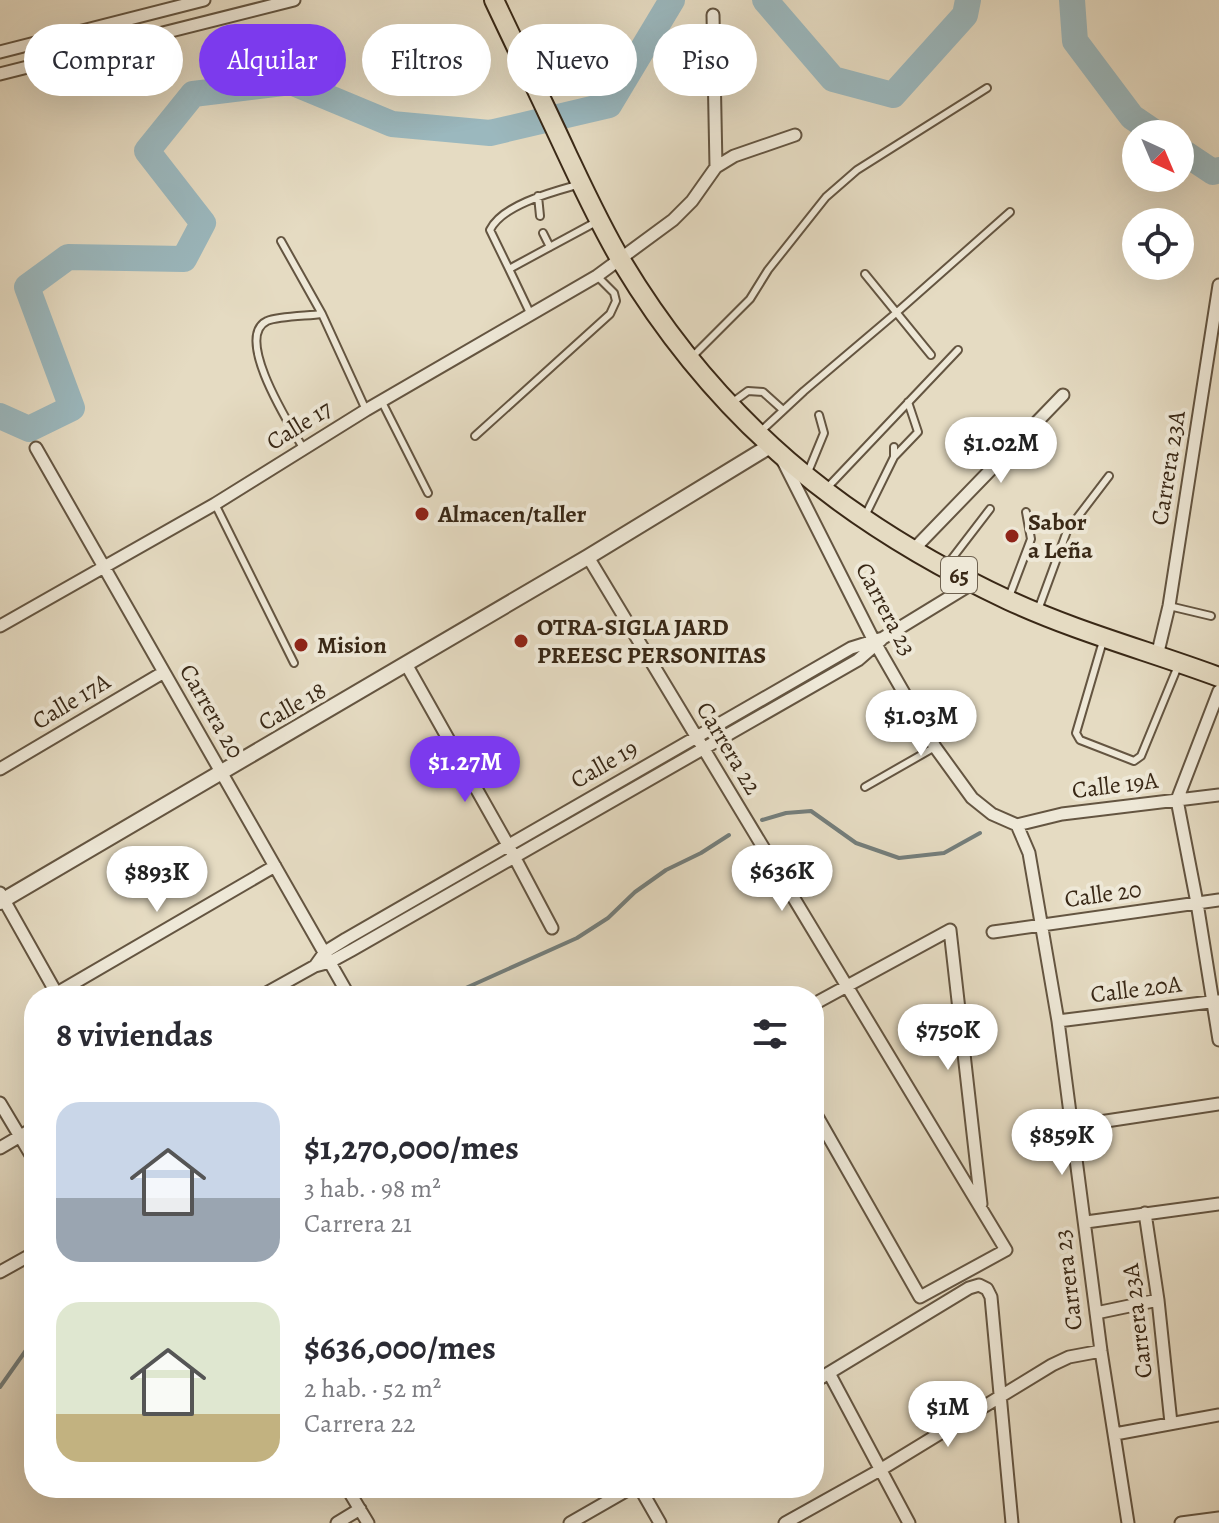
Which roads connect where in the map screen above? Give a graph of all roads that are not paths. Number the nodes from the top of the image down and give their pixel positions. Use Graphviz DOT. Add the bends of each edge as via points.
graph roads {
  1 [pos="204,0"];
  2 [pos="244,0"];
  3 [pos="294,0"];
  4 [pos="494,0"];
  5 [pos="250,12"];
  6 [pos="713,15"];
  7 [pos="1,50"];
  8 [pos="5,73"];
  9 [pos="987,88"];
  10 [pos="795,135"];
  11 [pos="716,167"];
  12 [pos="580,181"];
  13 [pos="538,196"];
  14 [pos="1010,212"];
  15 [pos="540,216"];
  16 [pos="599,220"];
  17 [pos="543,233"];
  18 [pos="281,241"];
  19 [pos="550,247"];
  20 [pos="621,260"];
  21 [pos="509,269"];
  22 [pos="865,274"];
  23 [pos="597,276"];
  24 [pos="1219,285"];
  25 [pos="896,313"];
  26 [pos="322,314"];
  27 [pos="531,315"];
  28 [pos="958,350"];
  29 [pos="1214,351"];
  30 [pos="931,355"];
  31 [pos="689,360"];
  32 [pos="804,391"];
  33 [pos="1063,395"];
  34 [pos="809,398"];
  35 [pos="382,402"];
  36 [pos="908,402"];
  37 [pos="728,405"];
  38 [pos="366,410"];
  39 [pos="783,410"];
  40 [pos="819,415"];
  41 [pos="475,436"];
  42 [pos="770,446"];
  43 [pos="894,447"];
  44 [pos="36,448"];
  45 [pos="303,448"];
  46 [pos="894,457"];
  47 [pos="805,476"];
  48 [pos="1109,476"];
  49 [pos="824,490"];
  50 [pos="428,493"];
  51 [pos="215,504"];
  52 [pos="990,509"];
  53 [pos="1026,512"];
  54 [pos="864,519"];
  55 [pos="913,550"];
  56 [pos="588,557"];
  57 [pos="104,566"];
  58 [pos="945,568"];
  59 [pos="973,583"];
  60 [pos="1008,600"];
  61 [pos="1169,606"];
  62 [pos="1037,613"];
  63 [pos="1211,616"];
  64 [pos="0,626"];
  65 [pos="1104,639"];
  66 [pos="878,641"];
  67 [pos="1157,656"];
  68 [pos="294,663"];
  69 [pos="1180,663"];
  70 [pos="406,664"];
  71 [pos="164,672"];
  72 [pos="1219,677"];
  73 [pos="1219,691"];
  74 [pos="696,736"];
  75 [pos="935,747"];
  76 [pos="703,749"];
  77 [pos="0,769"];
  78 [pos="222,773"];
  79 [pos="865,787"];
  80 [pos="1219,795"];
  81 [pos="1177,800"];
  82 [pos="1017,825"];
  83 [pos="511,851"];
  84 [pos="275,866"];
  85 [pos="1,898"];
  86 [pos="1219,900"];
  87 [pos="1197,903"];
  88 [pos="1041,925"];
  89 [pos="552,928"];
  90 [pos="993,932"];
  91 [pos="327,957"];
  92 [pos="52,986"];
  93 [pos="72,986"];
  94 [pos="279,986"];
  95 [pos="343,986"];
  96 [pos="847,986"];
  97 [pos="824,999"];
  98 [pos="1216,1001"];
  99 [pos="1058,1021"];
  100 [pos="1219,1040"];
  101 [pos="0,1103"];
  102 [pos="1219,1104"];
  103 [pos="1073,1126"];
  104 [pos="824,1129"];
  105 [pos="24,1134"];
  106 [pos="20,1136"];
  107 [pos="24,1143"];
  108 [pos="0,1148"];
  109 [pos="1219,1204"];
  110 [pos="981,1210"];
  111 [pos="1145,1213"];
  112 [pos="1086,1222"];
  113 [pos="24,1259"];
  114 [pos="0,1272"];
  115 [pos="1158,1306"];
  116 [pos="1096,1313"];
  117 [pos="1101,1351"];
  118 [pos="829,1373"];
  119 [pos="824,1376"];
  120 [pos="1001,1396"];
  121 [pos="1219,1415"];
  122 [pos="1171,1423"];
  123 [pos="1115,1434"];
  124 [pos="880,1470"];
  125 [pos="353,1498"];
  126 [pos="614,1498"];
  127 [pos="646,1498"];
  128 [pos="360,1509"];
  129 [pos="1219,1518"];
  130 [pos="337,1523"];
  131 [pos="368,1523"];
  132 [pos="570,1523"];
  133 [pos="660,1523"];
  134 [pos="785,1523"];
  135 [pos="909,1523"];
  136 [pos="1012,1523"];
  137 [pos="1128,1523"];
  138 [pos="1181,1523"];
  1 -- 7 [label="street"];
  2 -- 5 [label="street"];
  3 -- 5 [label="street"];
  4 -- 12 [label="main road, Carrera 23 / 65"];
  5 -- 8 [label="street"];
  6 -- 11 [label="street"];
  7 -- 8 [label="street"];
  9 -- 31 [label="lane" via="857,170 826,197 750,299"];
  10 -- 11 [label="street"];
  11 -- 20 [label="street, Calle 17" via="673,220"];
  12 -- 13 [label="lane"];
  12 -- 16 [label="main road, Carrera 23 / 65"];
  13 -- 15 [label="lane"];
  13 -- 21 [label="lane" via="496,220 490,230"];
  14 -- 25 [label="lane"];
  16 -- 19 [label="lane"];
  16 -- 20 [label="main road, Carrera 23 / 65"];
  17 -- 19 [label="lane"];
  18 -- 26 [label="lane"];
  19 -- 21 [label="lane"];
  20 -- 23 [label="street, Calle 17"];
  20 -- 31 [label="main road, Carrera 23 / 65"];
  21 -- 27 [label="lane"];
  22 -- 25 [label="lane"];
  23 -- 27 [label="street, Calle 17"];
  23 -- 41 [label="lane" via="614,293 610,314"];
  24 -- 29 [label="street, Carrera 23A"];
  25 -- 30 [label="lane"];
  25 -- 32 [label="lane"];
  26 -- 38 [label="lane"];
  26 -- 45 [label="lane" via="268,321 258,329 255,343 276,399"];
  27 -- 35 [label="street, Calle 17"];
  28 -- 36 [label="lane"];
  29 -- 61 [label="street, Carrera 23A"];
  31 -- 37 [label="main road, Carrera 23 / 65"];
  32 -- 34 [label="lane"];
  32 -- 39 [label="lane"];
  33 -- 55 [label="street"];
  35 -- 38 [label="street, Calle 17"];
  35 -- 50 [label="lane"];
  36 -- 46 [label="lane" via="918,432"];
  36 -- 49 [label="lane"];
  37 -- 39 [label="lane" via="748,391 763,392"];
  37 -- 42 [label="main road, Carrera 23 / 65"];
  38 -- 45 [label="street, Calle 17"];
  39 -- 42 [label="lane"];
  40 -- 47 [label="lane" via="824,433"];
  42 -- 47 [label="main road, 65"];
  42 -- 56 [label="street, Calle 18"];
  42 -- 66 [label="street, Carrera 23"];
  43 -- 46 [label="lane"];
  44 -- 57 [label="street, Carrera 20"];
  45 -- 51 [label="street, Calle 17"];
  46 -- 54 [label="lane"];
  47 -- 49 [label="main road, 65"];
  48 -- 62 [label="lane" via="1062,540"];
  49 -- 54 [label="main road, 65"];
  51 -- 57 [label="street, Calle 17"];
  51 -- 68 [label="lane"];
  52 -- 58 [label="lane"];
  53 -- 60 [label="lane" via="1031,539"];
  54 -- 55 [label="main road, 65"];
  55 -- 58 [label="main road, 65"];
  56 -- 70 [label="street, Calle 18"];
  56 -- 74 [label="street, Carrera 22"];
  57 -- 64 [label="street, Calle 17"];
  57 -- 71 [label="street, Carrera 20"];
  58 -- 59 [label="main road, 65"];
  59 -- 60 [label="main road, 65"];
  59 -- 66 [label="street, Calle 19"];
  60 -- 62 [label="main road, 65"];
  61 -- 63 [label="lane"];
  61 -- 67 [label="street, Carrera 23A"];
  62 -- 65 [label="main road, 65"];
  65 -- 67 [label="main road, 65"];
  65 -- 69 [label="lane" via="1076,733 1080,740 1134,761 1141,756"];
  66 -- 74 [label="street, Calle 19" via="851,648"];
  66 -- 75 [label="street, Carrera 23"];
  66 -- 76 [label="street, Calle 19" via="858,660"];
  67 -- 69 [label="main road, 65"];
  69 -- 72 [label="main road, 65"];
  70 -- 78 [label="street, Calle 18"];
  70 -- 83 [label="street"];
  71 -- 77 [label="street, Calle 17A"];
  71 -- 78 [label="street, Carrera 20"];
  73 -- 81 [label="street"];
  74 -- 76 [label="street, Carrera 22"];
  74 -- 83 [label="street, Calle 19"];
  75 -- 79 [label="lane"];
  75 -- 82 [label="street, Carrera 23" via="972,798"];
  76 -- 83 [label="street, Calle 19"];
  76 -- 96 [label="street, Carrera 22"];
  78 -- 84 [label="street, Carrera 20"];
  78 -- 85 [label="street, Calle 18"];
  80 -- 81 [label="street, Calle 19A"];
  81 -- 82 [label="street, Calle 19A"];
  81 -- 87 [label="street"];
  82 -- 88 [label="street, Carrera 23" via="1029,853"];
  83 -- 89 [label="street"];
  83 -- 91 [label="street, Calle 19"];
  84 -- 91 [label="street, Carrera 20"];
  84 -- 93 [label="street"];
  85 -- 92 [label="street"];
  86 -- 87 [label="street, Calle 20"];
  87 -- 88 [label="street, Calle 20"];
  87 -- 98 [label="street"];
  88 -- 90 [label="street, Calle 20"];
  88 -- 99 [label="street, Carrera 23"];
  91 -- 94 [label="street, Calle 19"];
  91 -- 95 [label="street, Carrera 20"];
  96 -- 97 [label="street"];
  96 -- 110 [label="street, Carrera 22"];
  96 -- 110 [label="street" via="950,930"];
  98 -- 99 [label="street, Calle 20A"];
  98 -- 100 [label="street"];
  99 -- 103 [label="street, Carrera 23"];
  101 -- 106 [label="street"];
  102 -- 103 [label="street"];
  103 -- 112 [label="street, Carrera 23"];
  104 -- 110 [label="street, Carrera 22" via="920,1297 1006,1250"];
  105 -- 106 [label="street"];
  106 -- 107 [label="street"];
  106 -- 108 [label="street"];
  109 -- 111 [label="street"];
  111 -- 112 [label="street"];
  111 -- 115 [label="street, Carrera 23A"];
  112 -- 116 [label="street, Carrera 23"];
  113 -- 114 [label="street"];
  115 -- 116 [label="street"];
  115 -- 122 [label="street, Carrera 23A"];
  116 -- 117 [label="street, Carrera 23"];
  117 -- 120 [label="street" via="1069,1357"];
  117 -- 123 [label="street, Carrera 23"];
  118 -- 119 [label="street"];
  118 -- 120 [label="street" via="979,1285 991,1297"];
  118 -- 124 [label="street"];
  120 -- 124 [label="street"];
  120 -- 136 [label="street"];
  121 -- 122 [label="street"];
  122 -- 123 [label="street"];
  123 -- 137 [label="street, Carrera 23"];
  124 -- 134 [label="street"];
  124 -- 135 [label="street"];
  125 -- 128 [label="street"];
  126 -- 132 [label="street"];
  127 -- 133 [label="street"];
  128 -- 130 [label="street"];
  128 -- 131 [label="street"];
  129 -- 138 [label="street"];
}
